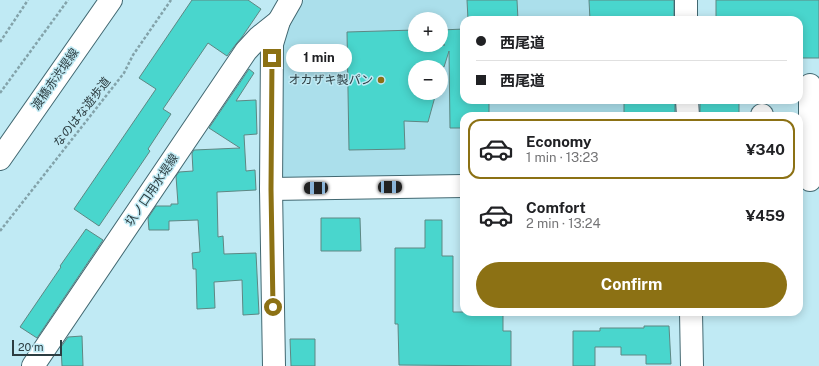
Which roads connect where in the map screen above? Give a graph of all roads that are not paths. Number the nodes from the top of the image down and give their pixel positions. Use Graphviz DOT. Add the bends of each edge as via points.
graph roads {
  1 [pos="111,0"];
  2 [pos="291,0"];
  3 [pos="686,0"];
  4 [pos="686,16"];
  5 [pos="279,21"];
  6 [pos="810,85"];
  7 [pos="0,159"];
  8 [pos="809,180"];
  9 [pos="460,186"];
  10 [pos="271,189"];
  11 [pos="691,316"];
  12 [pos="33,366"];
  13 [pos="274,366"];
  14 [pos="692,366"];
  1 -- 7 [label="street, 渡橋赤渋堤線"];
  2 -- 5 [label="street"];
  3 -- 4 [label="street"];
  5 -- 10 [label="street" via="272,44"];
  5 -- 12 [label="street, 圦ノ口用水堤線" via="246,51"];
  6 -- 8 [label="street"];
  9 -- 10 [label="street"];
  10 -- 13 [label="street"];
  11 -- 14 [label="street"];
}
